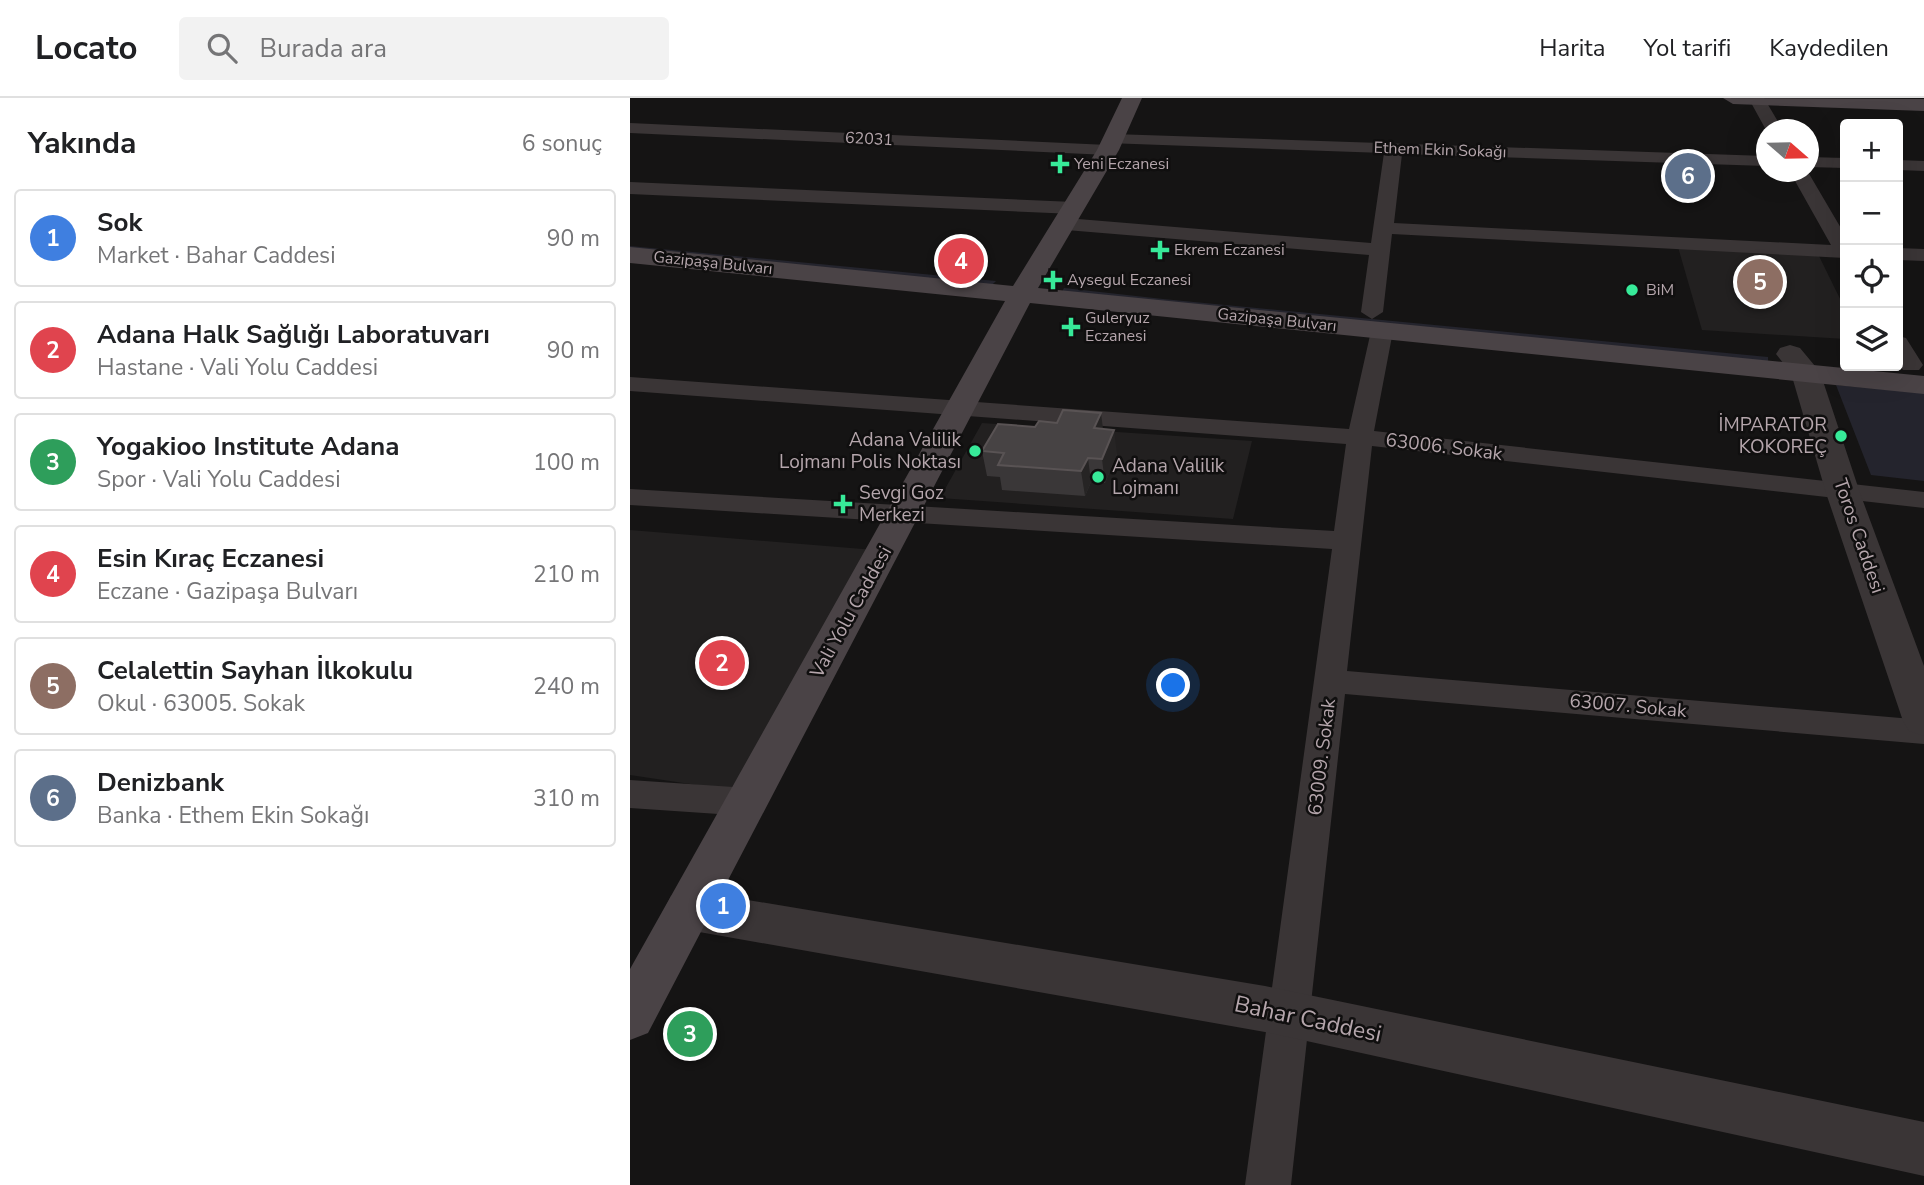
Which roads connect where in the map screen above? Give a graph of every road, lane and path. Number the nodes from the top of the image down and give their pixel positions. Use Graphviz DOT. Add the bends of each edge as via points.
graph roads {
  1 [pos="1132,98"];
  2 [pos="1733,98"];
  3 [pos="1757,99"];
  4 [pos="1924,105"];
  5 [pos="1769,119"];
  6 [pos="633,131"];
  7 [pos="1110,145"];
  8 [pos="1394,148"];
  9 [pos="1756,161"];
  10 [pos="1819,162"];
  11 [pos="1840,163"];
  12 [pos="1903,165"];
  13 [pos="1924,166"];
  14 [pos="1805,182"];
  15 [pos="630,188"];
  16 [pos="1070,216"];
  17 [pos="1382,228"];
  18 [pos="630,241"];
  19 [pos="1841,245"];
  20 [pos="1379,250"];
  21 [pos="1840,252"];
  22 [pos="1903,254"];
  23 [pos="630,255"];
  24 [pos="1924,255"];
  25 [pos="1026,287"];
  26 [pos="1377,321"];
  27 [pos="1840,359"];
  28 [pos="1797,363"];
  29 [pos="1911,364"];
  30 [pos="630,384"];
  31 [pos="962,409"];
  32 [pos="1360,437"];
  33 [pos="1843,493"];
  34 [pos="630,497"];
  35 [pos="1924,500"];
  36 [pos="903,516"];
  37 [pos="1349,541"];
  38 [pos="1331,681"];
  39 [pos="1924,721"];
  40 [pos="1924,732"];
  41 [pos="630,794"];
  42 [pos="748,802"];
  43 [pos="688,910"];
  44 [pos="1290,1014"];
  45 [pos="630,1017"];
  46 [pos="1924,1149"];
  47 [pos="1268,1185"];
  1 -- 7 [label="main road, Vali Yolu Caddesi"];
  2 -- 3 [label="main road"];
  3 -- 4 [label="main road"];
  3 -- 5 [label="street"];
  6 -- 7 [label="street, 62031"];
  7 -- 8 [label="street, Ethem Ekin Sokağı"];
  7 -- 16 [label="main road, Vali Yolu Caddesi"];
  8 -- 9 [label="street, Ethem Ekin Sokağı"];
  8 -- 17 [label="street, 63009. Sokak"];
  10 -- 11 [label="street"];
  12 -- 13 [label="street"];
  14 -- 19 [label="street"];
  15 -- 16 [label="street"];
  16 -- 20 [label="street"];
  16 -- 25 [label="main road, Vali Yolu Caddesi"];
  17 -- 20 [label="street, 63009. Sokak"];
  17 -- 21 [label="street"];
  18 -- 25 [label="main road, Gazipaşa Bulvarı"];
  20 -- 26 [label="street, 63009. Sokak"];
  22 -- 24 [label="street"];
  23 -- 25 [label="main road, Gazipaşa Bulvarı"];
  25 -- 26 [label="main road, Gazipaşa Bulvarı"];
  25 -- 31 [label="main road, Vali Yolu Caddesi"];
  26 -- 28 [label="main road, Gazipaşa Bulvarı"];
  26 -- 32 [label="street, 63009. Sokak"];
  27 -- 28 [label="main road, Gazipaşa Bulvarı"];
  28 -- 29 [label="main road, Gazipaşa Bulvarı"];
  28 -- 33 [label="street, Toros Caddesi"];
  30 -- 31 [label="street, 63006. Sokak"];
  31 -- 32 [label="street, 63006. Sokak"];
  31 -- 36 [label="main road, Vali Yolu Caddesi"];
  32 -- 33 [label="street, 63006. Sokak"];
  32 -- 37 [label="street, 63009. Sokak"];
  33 -- 35 [label="street, 63006. Sokak"];
  33 -- 39 [label="street, Toros Caddesi"];
  34 -- 36 [label="street"];
  36 -- 37 [label="street"];
  36 -- 42 [label="main road, Vali Yolu Caddesi"];
  37 -- 38 [label="street, 63009. Sokak"];
  38 -- 40 [label="street, 63007. Sokak"];
  38 -- 44 [label="street, 63009. Sokak"];
  41 -- 42 [label="street"];
  42 -- 43 [label="main road, Vali Yolu Caddesi"];
  43 -- 44 [label="street, Bahar Caddesi"];
  43 -- 45 [label="main road, Vali Yolu Caddesi"];
  44 -- 46 [label="street, Bahar Caddesi"];
  44 -- 47 [label="street, 63009. Sokak"];
}
